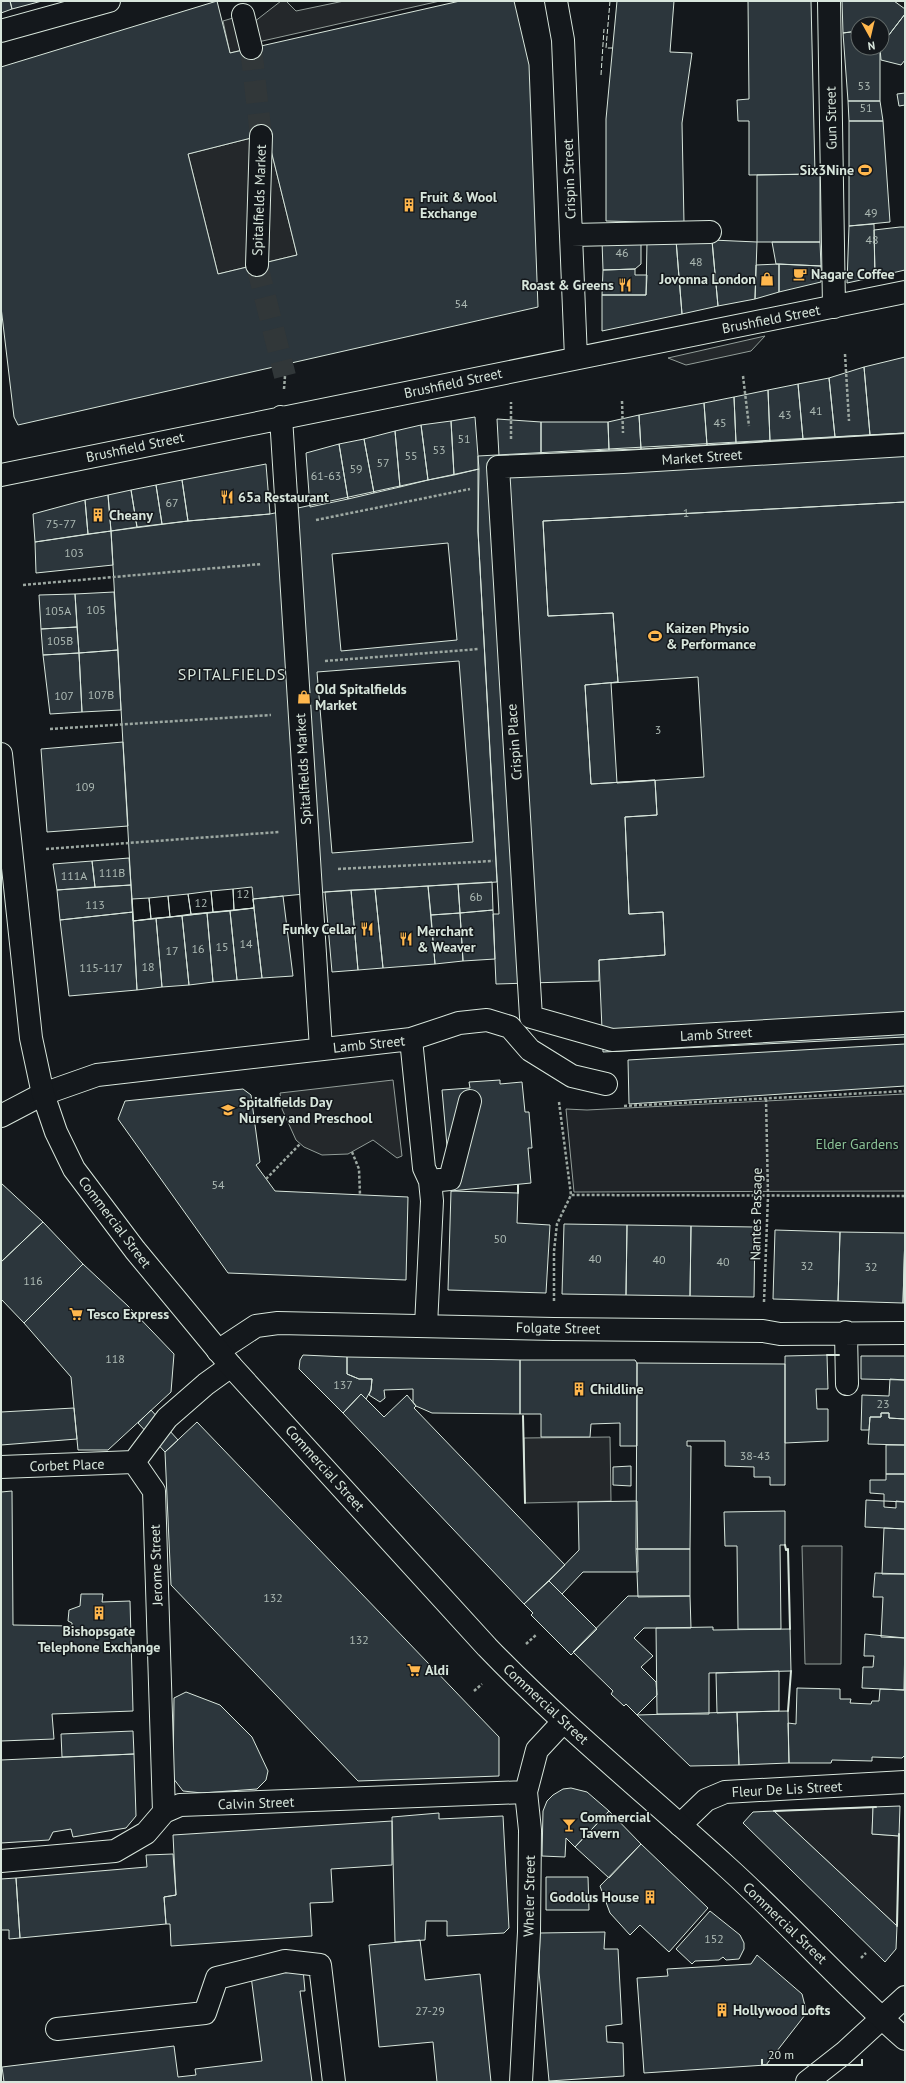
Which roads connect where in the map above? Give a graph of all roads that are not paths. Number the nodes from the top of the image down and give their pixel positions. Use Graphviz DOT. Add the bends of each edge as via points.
graph roads {
  1 [pos="109,1"];
  2 [pos="556,1"];
  3 [pos="830,1"];
  4 [pos="243,15"];
  5 [pos="1,31"];
  6 [pos="251,48"];
  7 [pos="261,136"];
  8 [pos="710,232"];
  9 [pos="571,235"];
  10 [pos="257,265"];
  11 [pos="905,292"];
  12 [pos="834,307"];
  13 [pos="576,358"];
  14 [pos="282,418"];
  15 [pos="905,445"];
  16 [pos="1,475"];
  17 [pos="498,475"];
  18 [pos="1,754"];
  19 [pos="531,1017"];
  20 [pos="905,1023"];
  21 [pos="510,1027"];
  22 [pos="411,1039"];
  23 [pos="321,1049"];
  24 [pos="606,1084"];
  25 [pos="43,1094"];
  26 [pos="470,1101"];
  27 [pos="1,1116"];
  28 [pos="431,1191"];
  29 [pos="426,1326"];
  30 [pos="846,1332"];
  31 [pos="905,1334"];
  32 [pos="224,1358"];
  33 [pos="847,1384"];
  34 [pos="134,1462"];
  35 [pos="1,1467"];
  36 [pos="563,1722"];
  37 [pos="905,1782"];
  38 [pos="526,1792"];
  39 [pos="164,1812"];
  40 [pos="680,1825"];
  41 [pos="1,1861"];
  42 [pos="905,1997"];
  43 [pos="882,2019"];
  44 [pos="57,2029"];
  45 [pos="905,2039"];
  46 [pos="334,2082"];
  47 [pos="521,2082"];
  48 [pos="807,2082"];
  1 -- 5 [label="main road"];
  2 -- 9 [label="main road, Crispin Street" via="563,40"];
  3 -- 12 [label="main road, Gun Street"];
  4 -- 6 [label="main road"];
  7 -- 10 [label="main road, Spitalfields Market"];
  8 -- 9 [label="main road"];
  9 -- 13 [label="main road, Crispin Street"];
  11 -- 12 [label="main road, Brushfield Street"];
  12 -- 13 [label="main road, Brushfield Street"];
  13 -- 14 [label="main road, Brushfield Street"];
  14 -- 16 [label="main road, Brushfield Street"];
  14 -- 23 [label="main road, Spitalfields Market"];
  15 -- 17 [label="main road, Market Street" via="752,454"];
  17 -- 19 [label="main road, Crispin Place"];
  18 -- 25 [label="main road, Commercial Street" via="29,1018"];
  19 -- 20 [label="main road, Lamb Street" via="612,1040"];
  19 -- 21 [label="main road"];
  21 -- 22 [label="main road" via="487,1020 459,1023"];
  21 -- 24 [label="main road" via="530,1050 572,1076"];
  22 -- 23 [label="main road, Lamb Street"];
  22 -- 28 [label="main road, Lamb Street" via="424,1168"];
  23 -- 25 [label="main road, Lamb Street" via="97,1075"];
  25 -- 27 [label="main road, Lamb Street"];
  25 -- 32 [label="main road, Commercial Street" via="56,1132 74,1169"];
  26 -- 28 [label="main road" via="450,1179"];
  28 -- 29 [label="main road, Lamb Street"];
  29 -- 30 [label="main road, Folgate Street" via="763,1331 780,1334"];
  29 -- 32 [label="main road, Folgate Street" via="278,1323 256,1326"];
  30 -- 31 [label="main road, Folgate Street"];
  30 -- 33 [label="main road"];
  32 -- 34 [label="main road" via="206,1384 167,1418"];
  32 -- 36 [label="main road, Commercial Street" via="444,1602 520,1682"];
  34 -- 35 [label="main road, Corbet Place"];
  34 -- 39 [label="main road, Jerome Street" via="154,1491"];
  36 -- 38 [label="main road, Wheler Street" via="537,1750"];
  36 -- 40 [label="main road, Commercial Street"];
  37 -- 40 [label="main road, Fleur De Lis Street" via="725,1792 706,1800"];
  38 -- 39 [label="main road, Calvin Street" via="180,1805"];
  38 -- 47 [label="main road, Wheler Street" via="530,1830 529,1932"];
  39 -- 41 [label="main road, Calvin Street" via="146,1833 115,1851"];
  40 -- 43 [label="main road, Commercial Street" via="729,1868"];
  42 -- 43 [label="main road"];
  43 -- 45 [label="main road, Commercial Street"];
  43 -- 48 [label="main road"];
  44 -- 46 [label="main road" via="205,2013 217,1978 285,1961 320,1965"];
}
